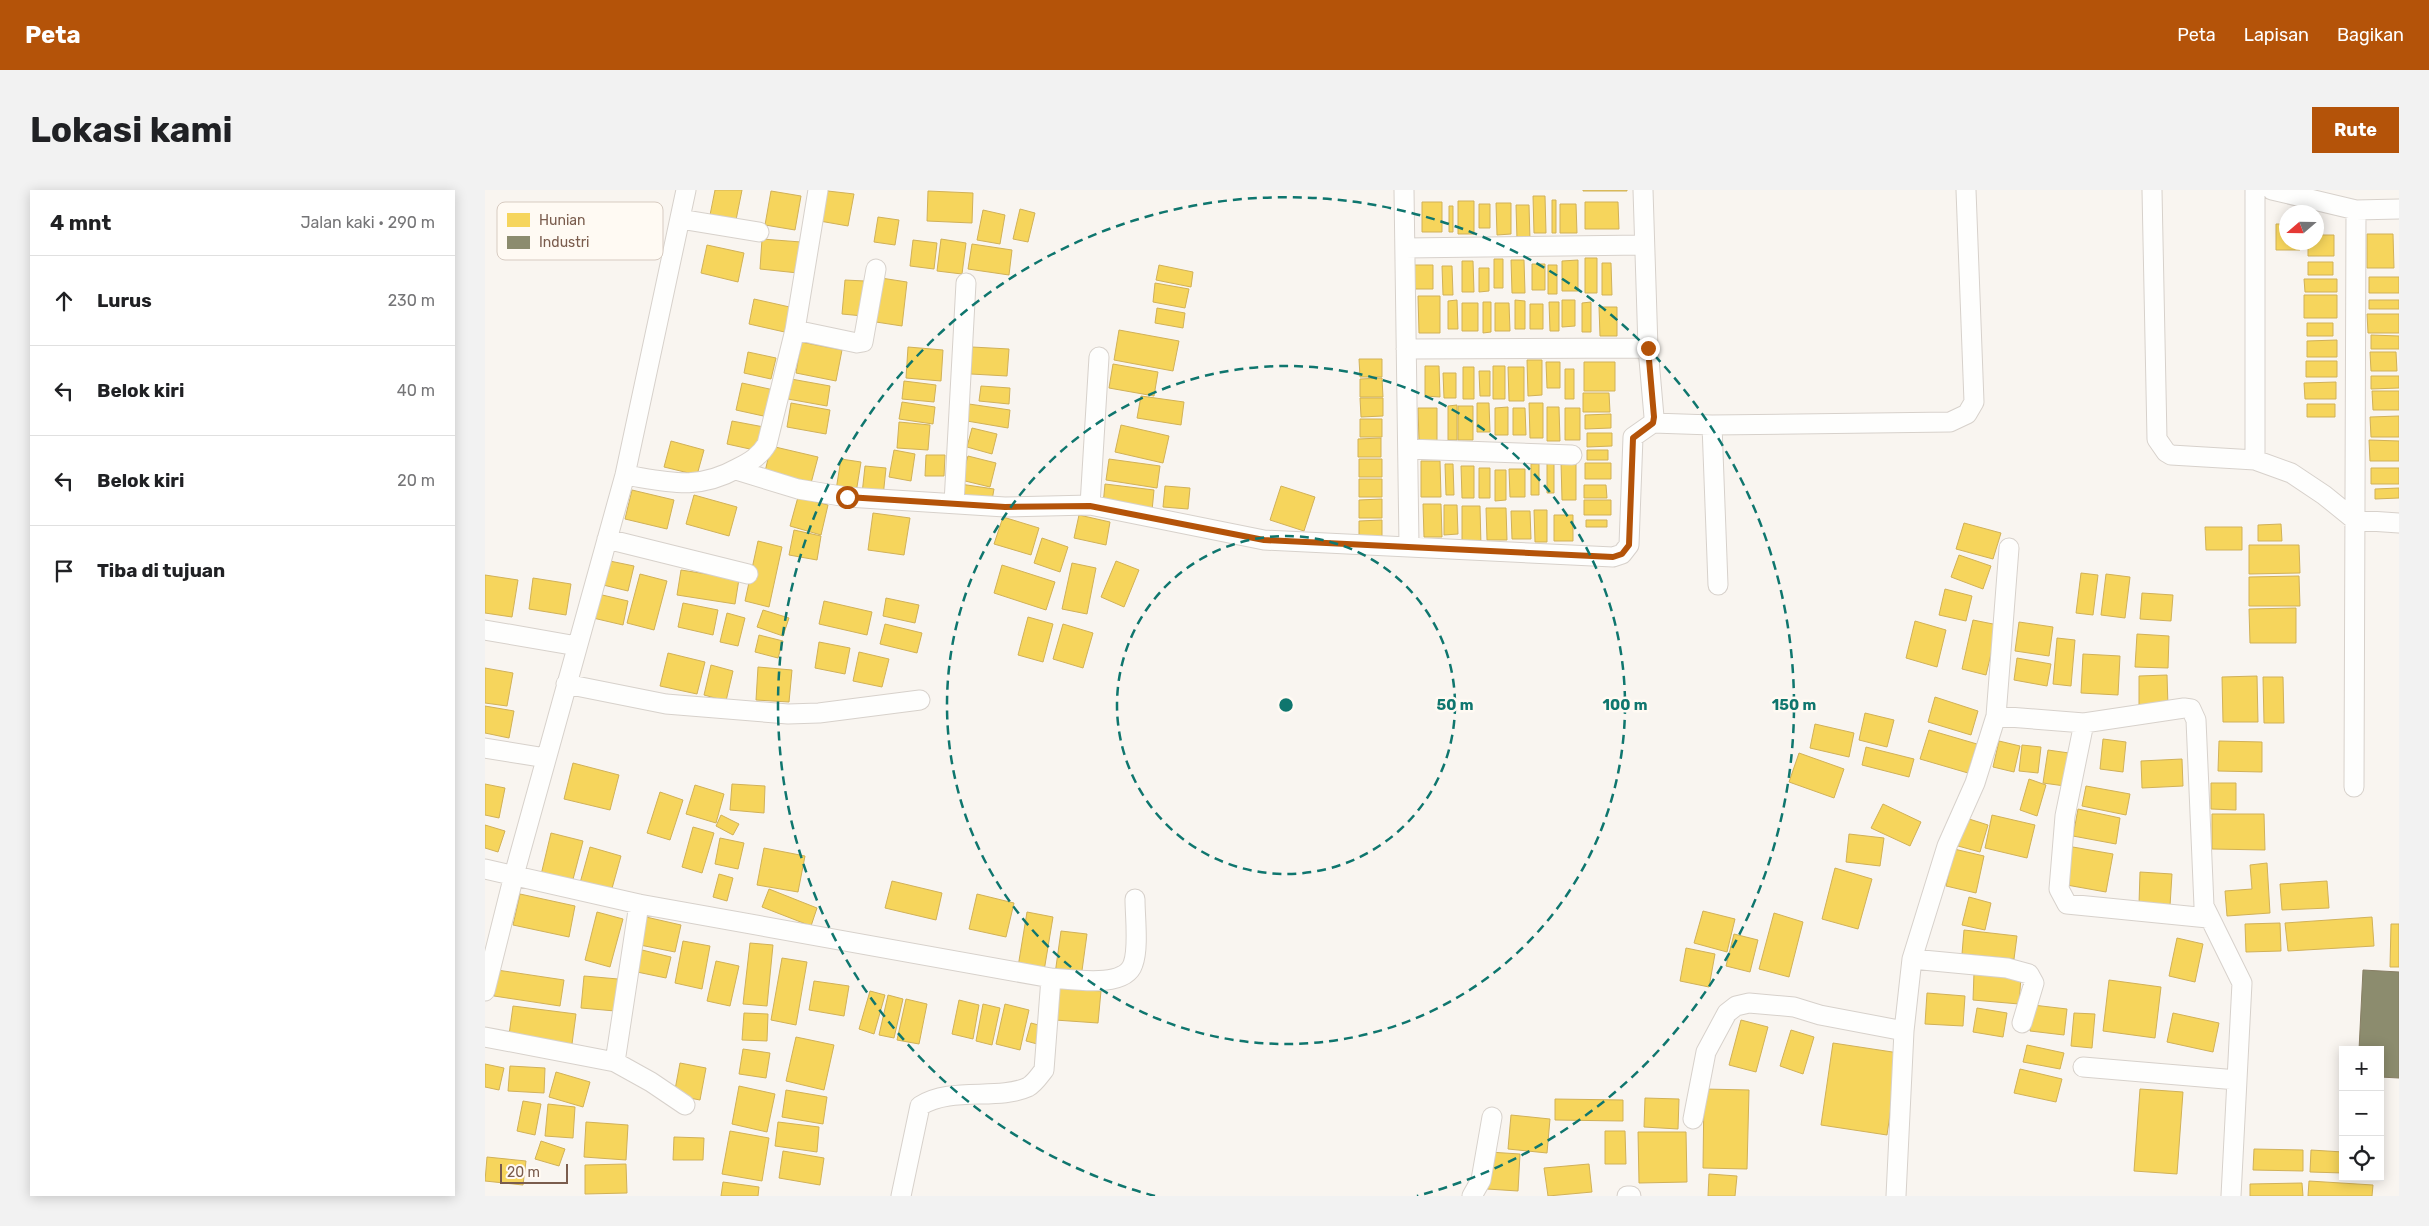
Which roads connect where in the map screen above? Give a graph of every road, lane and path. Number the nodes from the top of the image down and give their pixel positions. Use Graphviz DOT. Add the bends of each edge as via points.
graph roads {
  1 [pos="686,190"];
  2 [pos="817,190"];
  3 [pos="1404,190"];
  4 [pos="1643,190"];
  5 [pos="1966,190"];
  6 [pos="2152,190"];
  7 [pos="2255,190"];
  8 [pos="2272,190"];
  9 [pos="2399,209"];
  10 [pos="2356,210"];
  11 [pos="680,219"];
  12 [pos="759,232"];
  13 [pos="1643,245"];
  14 [pos="1405,248"];
  15 [pos="876,268"];
  16 [pos="967,284"];
  17 [pos="795,330"];
  18 [pos="1648,348"];
  19 [pos="1406,349"];
  20 [pos="1099,356"];
  21 [pos="1653,423"];
  22 [pos="1712,425"];
  23 [pos="1408,449"];
  24 [pos="1572,455"];
  25 [pos="2255,460"];
  26 [pos="735,470"];
  27 [pos="625,475"];
  28 [pos="954,503"];
  29 [pos="1090,506"];
  30 [pos="2355,520"];
  31 [pos="2399,523"];
  32 [pos="607,539"];
  33 [pos="1409,545"];
  34 [pos="2009,548"];
  35 [pos="748,574"];
  36 [pos="1717,585"];
  37 [pos="485,630"];
  38 [pos="577,646"];
  39 [pos="566,684"];
  40 [pos="920,700"];
  41 [pos="1996,716"];
  42 [pos="2083,723"];
  43 [pos="485,748"];
  44 [pos="546,758"];
  45 [pos="2354,788"];
  46 [pos="485,869"];
  47 [pos="514,875"];
  48 [pos="1135,899"];
  49 [pos="639,904"];
  50 [pos="2208,918"];
  51 [pos="1912,959"];
  52 [pos="1051,978"];
  53 [pos="485,991"];
  54 [pos="2022,1023"];
  55 [pos="1904,1032"];
  56 [pos="485,1037"];
  57 [pos="615,1062"];
  58 [pos="2083,1067"];
  59 [pos="2237,1080"];
  60 [pos="685,1105"];
  61 [pos="1492,1117"];
  62 [pos="1693,1119"];
  63 [pos="901,1196"];
  64 [pos="1473,1196"];
  65 [pos="1627,1196"];
  66 [pos="1631,1196"];
  67 [pos="1896,1196"];
  68 [pos="2231,1196"];
  1 -- 11 [label="street"];
  2 -- 17 [label="street"];
  3 -- 14 [label="street"];
  4 -- 13 [label="street"];
  5 -- 22 [label="street" via="1974,402 1967,414 1950,422"];
  6 -- 25 [label="street" via="2157,439 2171,454"];
  7 -- 25 [label="street"];
  8 -- 10 [label="street"];
  9 -- 10 [label="street"];
  10 -- 30 [label="street"];
  11 -- 12 [label="street"];
  11 -- 27 [label="street"];
  13 -- 14 [label="street"];
  13 -- 18 [label="street"];
  14 -- 19 [label="street"];
  15 -- 17 [label="street" via="863,342"];
  16 -- 28 [label="street"];
  17 -- 26 [label="street" via="767,444 761,453"];
  18 -- 19 [label="street"];
  18 -- 21 [label="street"];
  19 -- 23 [label="street"];
  20 -- 29 [label="street"];
  21 -- 22 [label="street"];
  21 -- 33 [label="street" via="1633,438 1629,545 1622,554 1613,557"];
  22 -- 36 [label="street"];
  23 -- 24 [label="street"];
  23 -- 33 [label="street"];
  25 -- 30 [label="street" via="2291,473"];
  26 -- 27 [label="street" via="701,483 683,484"];
  26 -- 28 [label="street" via="798,489 847,497"];
  27 -- 32 [label="street"];
  28 -- 29 [label="street" via="1005,507"];
  29 -- 33 [label="street" via="1264,540"];
  30 -- 31 [label="street"];
  30 -- 45 [label="street"];
  32 -- 35 [label="street"];
  32 -- 38 [label="street"];
  34 -- 41 [label="street"];
  37 -- 38 [label="street"];
  38 -- 39 [label="street"];
  39 -- 40 [label="street" via="666,704 789,714"];
  39 -- 44 [label="street"];
  41 -- 42 [label="street"];
  41 -- 51 [label="street" via="1975,783 1947,846"];
  42 -- 50 [label="street" via="2191,709 2196,720 2202,894"];
  42 -- 50 [label="street" via="2065,816 2059,889 2064,901 2071,906"];
  43 -- 44 [label="street"];
  44 -- 47 [label="street"];
  46 -- 47 [label="street"];
  47 -- 49 [label="street"];
  47 -- 53 [label="street"];
  48 -- 52 [label="street" via="1135,950 1130,971 1107,981"];
  49 -- 52 [label="street"];
  49 -- 57 [label="street"];
  50 -- 59 [label="street" via="2242,983"];
  51 -- 54 [label="street" via="2007,968 2029,974 2034,983"];
  51 -- 55 [label="street"];
  52 -- 63 [label="street" via="1044,1070 1027,1087 948,1096 920,1106"];
  55 -- 62 [label="street" via="1794,1007 1749,1003 1736,1006 1727,1013 1706,1052"];
  55 -- 67 [label="street"];
  56 -- 57 [label="street"];
  57 -- 60 [label="street"];
  58 -- 59 [label="street"];
  59 -- 68 [label="street"];
  61 -- 64 [label="street" via="1481,1180"];
  65 -- 66 [label="street"];
}
